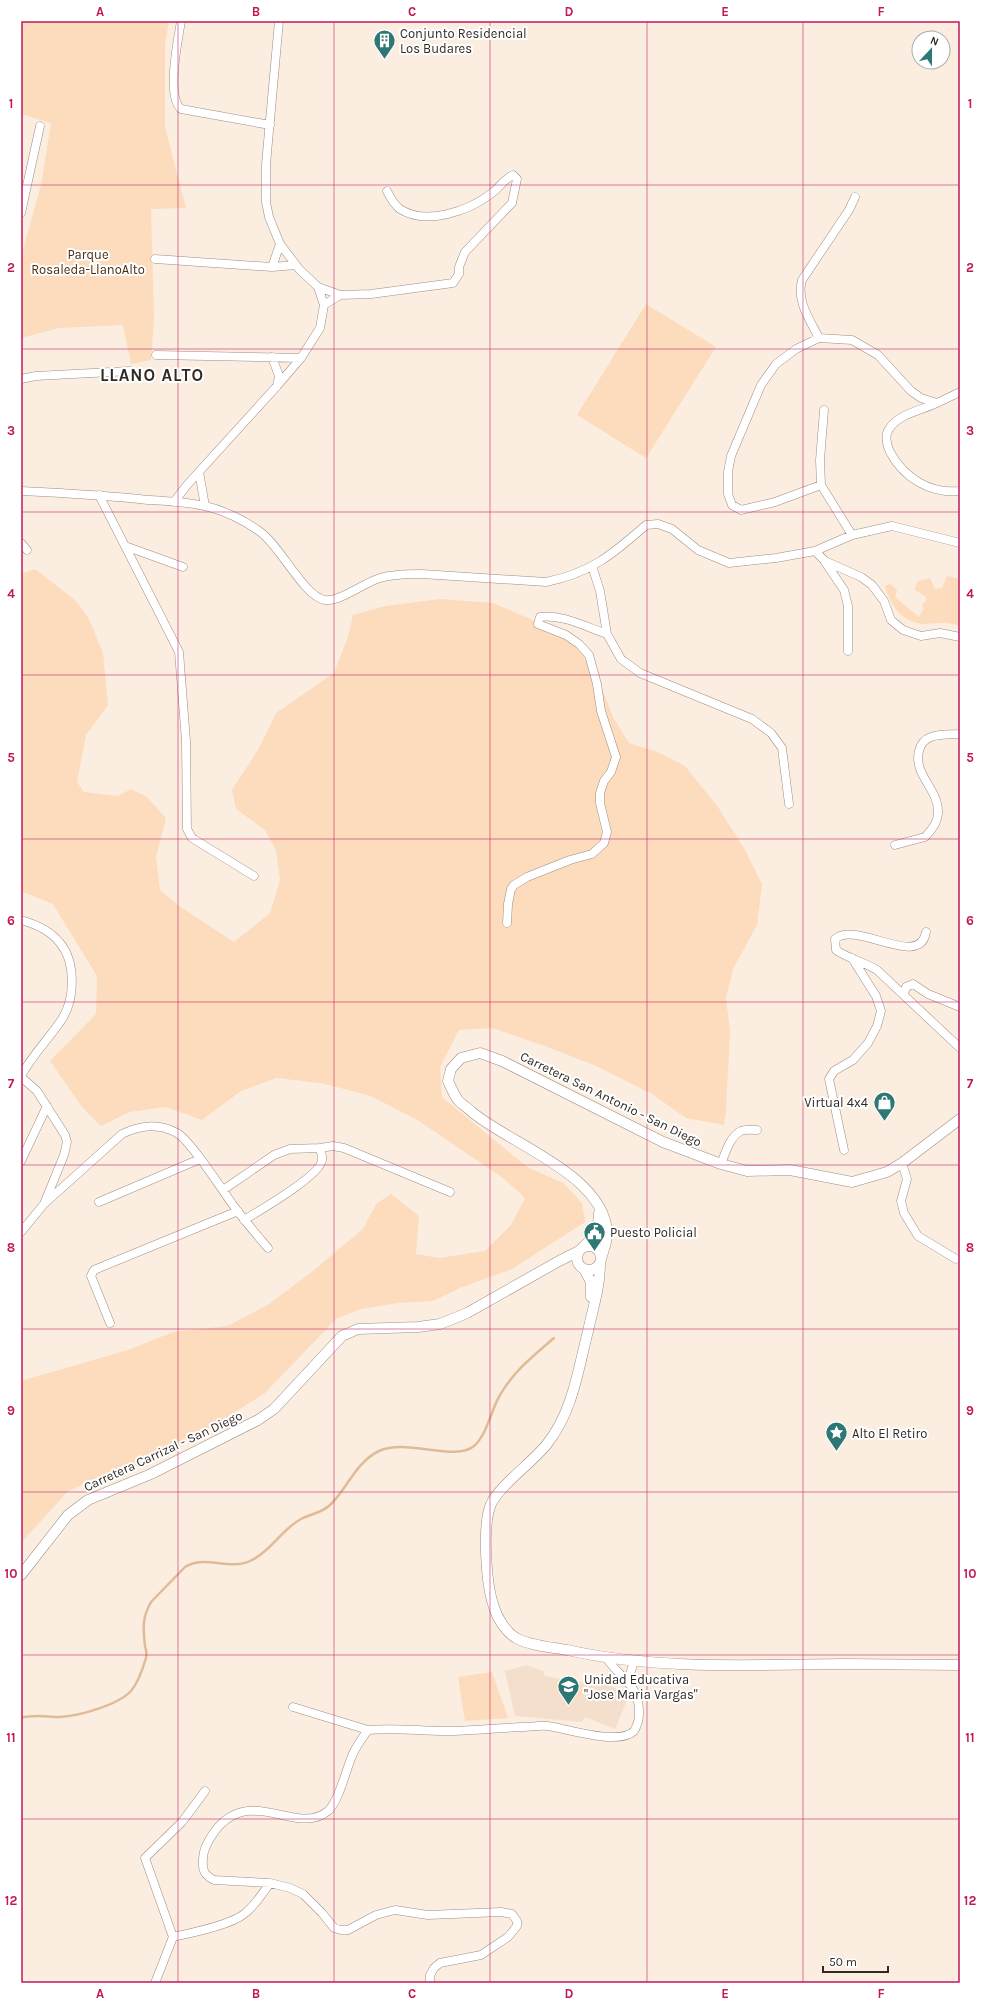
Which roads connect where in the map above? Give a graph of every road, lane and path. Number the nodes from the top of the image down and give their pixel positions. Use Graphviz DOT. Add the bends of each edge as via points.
graph roads {
  1 [pos="181,21"];
  2 [pos="279,21"];
  3 [pos="270,124"];
  4 [pos="40,126"];
  5 [pos="387,192"];
  6 [pos="855,197"];
  7 [pos="21,213"];
  8 [pos="280,244"];
  9 [pos="156,259"];
  10 [pos="296,265"];
  11 [pos="272,267"];
  12 [pos="318,287"];
  13 [pos="340,295"];
  14 [pos="324,305"];
  15 [pos="818,338"];
  16 [pos="156,355"];
  17 [pos="272,357"];
  18 [pos="301,358"];
  19 [pos="130,371"];
  20 [pos="21,379"];
  21 [pos="277,386"];
  22 [pos="960,392"];
  23 [pos="937,403"];
  24 [pos="824,410"];
  25 [pos="199,472"];
  26 [pos="821,485"];
  27 [pos="21,491"];
  28 [pos="960,491"];
  29 [pos="99,495"];
  30 [pos="174,502"];
  31 [pos="205,506"];
  32 [pos="852,535"];
  33 [pos="21,543"];
  34 [pos="960,543"];
  35 [pos="125,546"];
  36 [pos="27,550"];
  37 [pos="815,550"];
  38 [pos="825,561"];
  39 [pos="592,566"];
  40 [pos="183,567"];
  41 [pos="607,634"];
  42 [pos="960,637"];
  43 [pos="848,651"];
  44 [pos="960,734"];
  45 [pos="790,804"];
  46 [pos="895,845"];
  47 [pos="254,876"];
  48 [pos="21,920"];
  49 [pos="507,923"];
  50 [pos="926,932"];
  51 [pos="852,958"];
  52 [pos="904,994"];
  53 [pos="960,1007"];
  54 [pos="960,1048"];
  55 [pos="21,1077"];
  56 [pos="47,1106"];
  57 [pos="960,1119"];
  58 [pos="757,1130"];
  59 [pos="320,1148"];
  60 [pos="844,1150"];
  61 [pos="200,1159"];
  62 [pos="21,1161"];
  63 [pos="902,1163"];
  64 [pos="721,1164"];
  65 [pos="223,1190"];
  66 [pos="450,1192"];
  67 [pos="99,1202"];
  68 [pos="44,1204"];
  69 [pos="600,1209"];
  70 [pos="238,1211"];
  71 [pos="244,1220"];
  72 [pos="21,1232"];
  73 [pos="268,1248"];
  74 [pos="581,1250"];
  75 [pos="956,1259"];
  76 [pos="559,1261"];
  77 [pos="600,1261"];
  78 [pos="582,1267"];
  79 [pos="593,1309"];
  80 [pos="110,1324"];
  81 [pos="21,1575"];
  82 [pos="607,1659"];
  83 [pos="634,1661"];
  84 [pos="960,1665"];
  85 [pos="628,1681"];
  86 [pos="293,1707"];
  87 [pos="368,1730"];
  88 [pos="205,1791"];
  89 [pos="270,1883"];
  90 [pos="174,1937"];
  91 [pos="155,1983"];
  92 [pos="430,1983"];
  1 -- 3 [label="street" via="175,63 176,105 181,109"];
  2 -- 3 [label="street"];
  3 -- 8 [label="street" via="266,202"];
  4 -- 7 [label="street"];
  5 -- 13 [label="street" via="399,209 417,215 436,215 460,211 492,193 507,178 513,175 517,179 512,203 465,252 459,274 453,284 371,294"];
  6 -- 15 [label="street" via="802,280 799,290 800,298"];
  8 -- 10 [label="street"];
  8 -- 11 [label="street"];
  9 -- 11 [label="street"];
  10 -- 11 [label="street"];
  10 -- 12 [label="street"];
  12 -- 13 [label="street"];
  12 -- 14 [label="street"];
  13 -- 14 [label="street"];
  14 -- 18 [label="street" via="320,328"];
  15 -- 23 [label="street" via="852,340 878,355 911,391 921,398"];
  15 -- 26 [label="street" via="796,349 776,364 762,385 730,456 728,494 732,505 741,510 775,502"];
  16 -- 17 [label="street"];
  17 -- 18 [label="street"];
  17 -- 21 [label="street" via="278,376"];
  18 -- 21 [label="street"];
  19 -- 20 [label="street"];
  21 -- 25 [label="street"];
  22 -- 23 [label="street"];
  23 -- 28 [label="street" via="898,419 888,429 886,444 894,460 909,477 928,487 948,492"];
  24 -- 26 [label="street"];
  25 -- 30 [label="street"];
  25 -- 31 [label="street"];
  26 -- 32 [label="street"];
  27 -- 29 [label="street"];
  29 -- 30 [label="street"];
  29 -- 35 [label="street"];
  30 -- 31 [label="street"];
  31 -- 39 [label="street" via="260,531 277,548 302,582 315,596 324,600 344,596 353,589 381,578 404,574 546,582 564,578"];
  32 -- 34 [label="street" via="892,526"];
  32 -- 37 [label="street"];
  33 -- 36 [label="street"];
  35 -- 40 [label="street"];
  35 -- 47 [label="street" via="179,652 186,741 187,829 192,838"];
  37 -- 38 [label="street"];
  37 -- 39 [label="street" via="776,558 729,563 698,550 672,529 658,524 646,525 619,550"];
  38 -- 42 [label="street" via="872,585 884,601 891,620 903,630 921,636 940,633"];
  38 -- 43 [label="street" via="844,590 848,606"];
  39 -- 41 [label="street" via="600,592"];
  41 -- 45 [label="street" via="621,659 634,670 752,719 771,733 782,748"];
  41 -- 49 [label="street" via="564,619 540,617 538,624 566,635 589,655 601,710 616,756 600,793 607,832 604,842 592,854 527,876 514,885 508,904"];
  44 -- 46 [label="street" via="924,739 921,744 917,756 921,773 939,812 924,837"];
  48 -- 55 [label="street" via="50,933 61,943 68,957 71,993 63,1018 29,1061"];
  50 -- 51 [label="street" via="921,944 912,946 897,946 850,933 840,935 835,939 836,950"];
  51 -- 52 [label="street" via="877,970"];
  51 -- 60 [label="street" via="876,996 881,1011 868,1043 853,1060 834,1070 830,1075"];
  52 -- 53 [label="street" via="906,987 913,984 928,994"];
  52 -- 54 [label="street"];
  55 -- 56 [label="street" via="38,1091"];
  56 -- 62 [label="street"];
  56 -- 68 [label="street" via="67,1142"];
  57 -- 63 [label="street, Carretera San Antonio - San Diego"];
  58 -- 64 [label="street" via="743,1130 738,1133 726,1150"];
  59 -- 65 [label="street" via="290,1149 274,1154"];
  59 -- 66 [label="street" via="344,1148"];
  59 -- 71 [label="street" via="322,1160 311,1174 297,1187"];
  61 -- 65 [label="street"];
  61 -- 67 [label="street"];
  61 -- 68 [label="street" via="178,1134 150,1125 135,1127 122,1134"];
  63 -- 64 [label="street, Carretera San Antonio - San Diego" via="887,1172 852,1182 790,1170 747,1171"];
  63 -- 75 [label="street" via="907,1179 901,1201 904,1213 918,1236"];
  64 -- 69 [label="street, Carretera San Antonio - San Diego" via="657,1138 502,1061 480,1053 461,1058 451,1069 448,1081 458,1100 484,1122 563,1169 586,1188"];
  65 -- 70 [label="street"];
  68 -- 72 [label="street"];
  69 -- 74 [label="street" via="598,1230"];
  69 -- 77 [label="street, Carretera San Antonio - San Diego" via="607,1231"];
  70 -- 71 [label="street"];
  70 -- 80 [label="street" via="94,1270 91,1276"];
  71 -- 73 [label="street"];
  74 -- 76 [label="street, Carretera Carrizal - San Diego"];
  74 -- 77 [label="street" via="588,1246 595,1247 600,1252"];
  74 -- 78 [label="street" via="577,1258"];
  76 -- 78 [label="street"];
  76 -- 81 [label="street, Carretera Carrizal - San Diego" via="467,1313 440,1324 358,1329 342,1336 274,1409 258,1420 151,1474 88,1500 75,1509"];
  77 -- 78 [label="street" via="594,1268"];
  77 -- 79 [label="street, Carretera San Antonio - San Diego"];
  78 -- 79 [label="street" via="591,1282"];
  79 -- 82 [label="street, Carretera San Antonio - San Diego" via="574,1391 564,1415 547,1444 498,1493 491,1504 486,1546 491,1600 500,1621 514,1637"];
  82 -- 83 [label="street, Carretera San Antonio - San Diego"];
  82 -- 85 [label="street"];
  83 -- 84 [label="street, Carretera San Antonio - San Diego" via="770,1666"];
  83 -- 85 [label="street"];
  85 -- 87 [label="street" via="640,1701 639,1720 634,1730 623,1737 606,1737 546,1726 453,1731 388,1728"];
  86 -- 87 [label="street"];
  87 -- 89 [label="street" via="356,1747 337,1797 328,1811 306,1819 266,1811 245,1811 232,1816 219,1826 208,1840 202,1867 206,1876 214,1880"];
  88 -- 90 [label="street" via="174,1831 145,1858"];
  89 -- 90 [label="street" via="260,1899 244,1915 220,1925"];
  89 -- 92 [label="street" via="303,1894 334,1928 340,1930 348,1930 376,1915 394,1910 428,1914 512,1914 517,1926 508,1937 481,1955 440,1963 430,1974"];
  90 -- 91 [label="street"];
}
